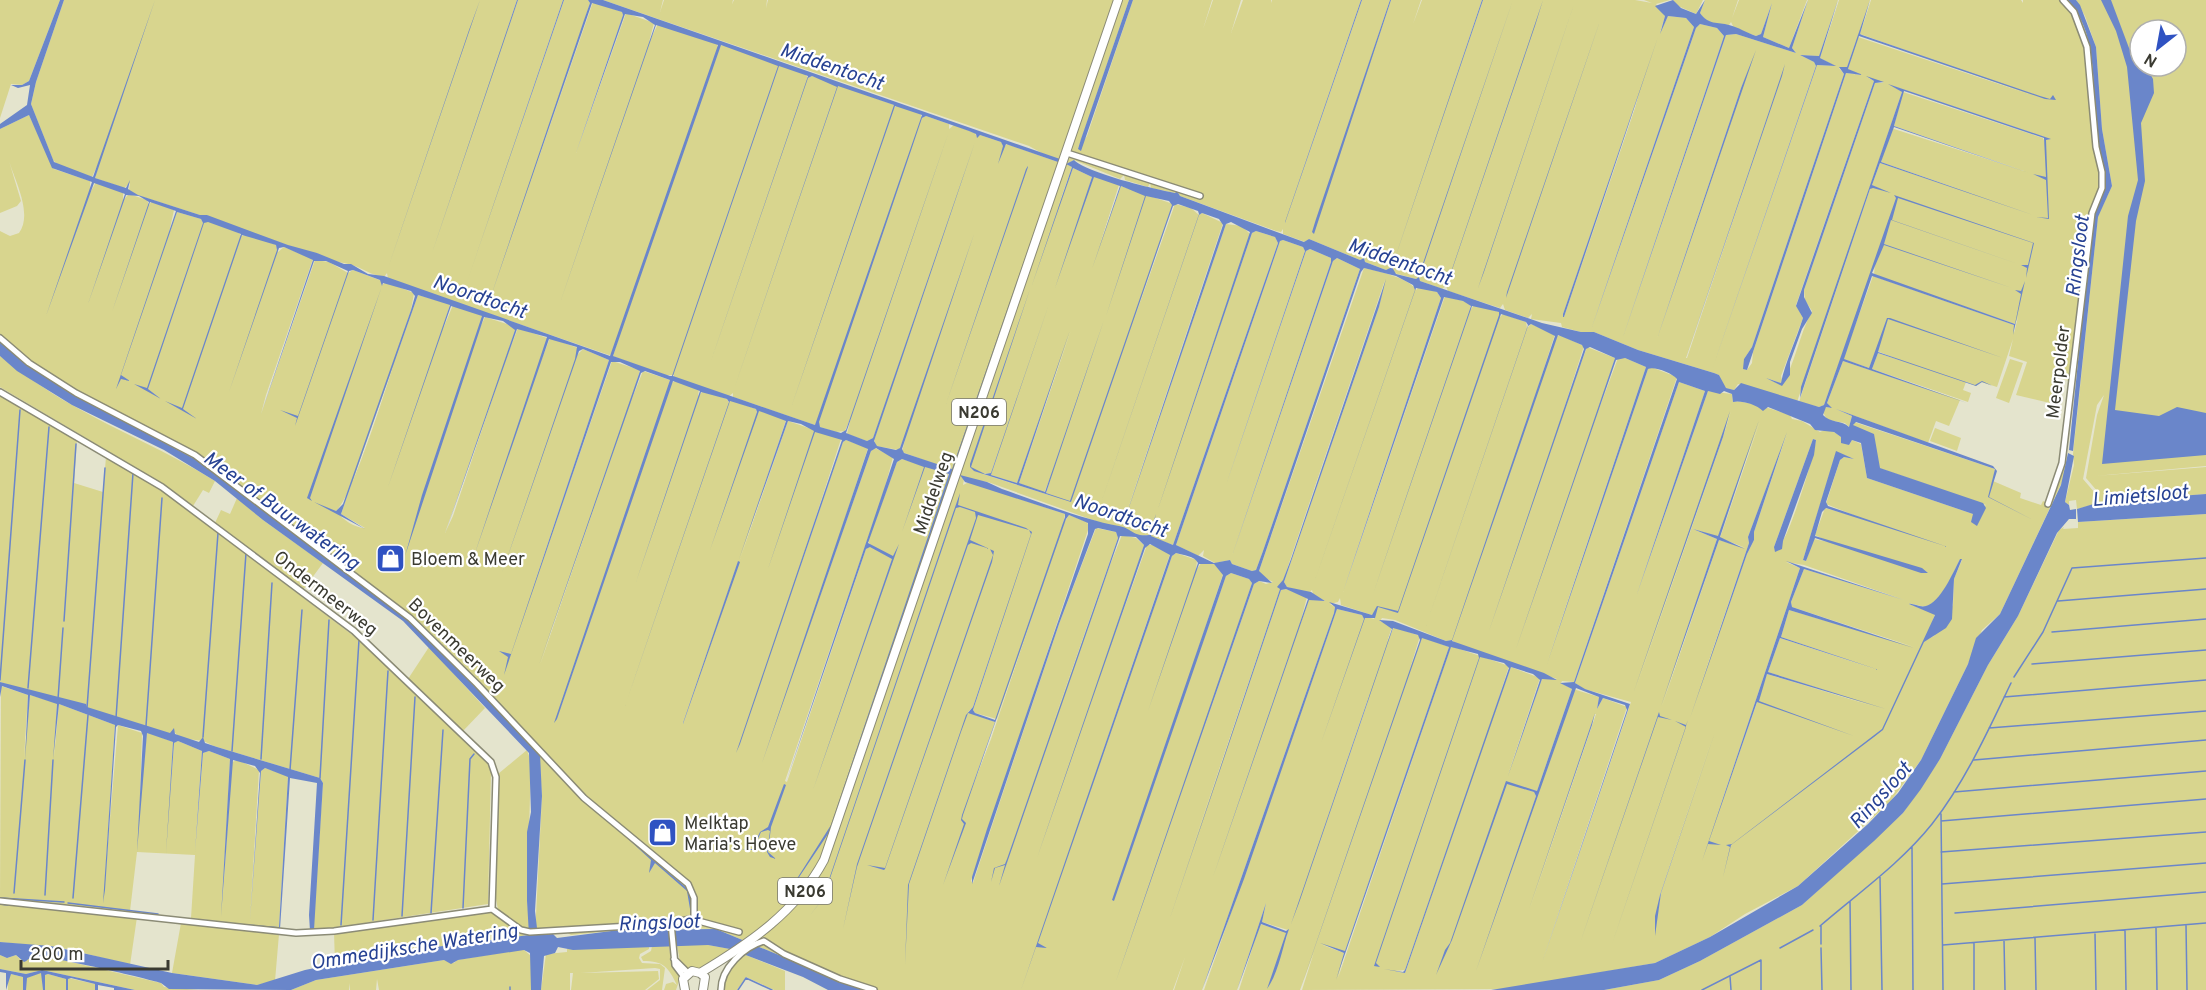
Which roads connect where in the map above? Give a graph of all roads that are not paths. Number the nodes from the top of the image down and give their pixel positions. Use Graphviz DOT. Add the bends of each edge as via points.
graph roads {
  1 [pos="1119,0"];
  2 [pos="2063,0"];
  3 [pos="1067,153"];
  4 [pos="1200,196"];
  5 [pos="0,338"];
  6 [pos="0,392"];
  7 [pos="2048,504"];
  8 [pos="0,901"];
  9 [pos="492,909"];
  10 [pos="694,920"];
  11 [pos="671,925"];
  12 [pos="740,932"];
  13 [pos="752,944"];
  14 [pos="739,953"];
  15 [pos="703,977"];
  16 [pos="683,983"];
  17 [pos="703,990"];
  18 [pos="721,990"];
  19 [pos="874,990"];
  1 -- 3 [label="main road, Middelweg / N206"];
  2 -- 7 [label="street, Meerpolder" via="2074,12 2087,47 2102,188 2091,213 2062,463"];
  3 -- 4 [label="street"];
  3 -- 13 [label="main road, Middelweg / N206" via="831,843 817,874 797,902"];
  5 -- 10 [label="street, Bovenmeerweg" via="29,363 76,393 195,455 423,629 584,798 688,884 694,898"];
  6 -- 9 [label="street, Ondermeerweg" via="162,487 354,631 491,762 496,777"];
  8 -- 9 [label="street" via="296,933"];
  9 -- 11 [label="street" via="521,930 532,931"];
  10 -- 11 [label="street"];
  10 -- 12 [label="street"];
  11 -- 16 [label="street" via="674,959"];
  13 -- 14 [label="main road, Middelweg / N206"];
  13 -- 19 [label="street" via="766,942 795,959"];
  14 -- 15 [label="main road, Middelweg / N206"];
  14 -- 18 [label="street" via="728,968"];
  15 -- 16 [label="main road, N206"];
  15 -- 17 [label="main road"];
}
